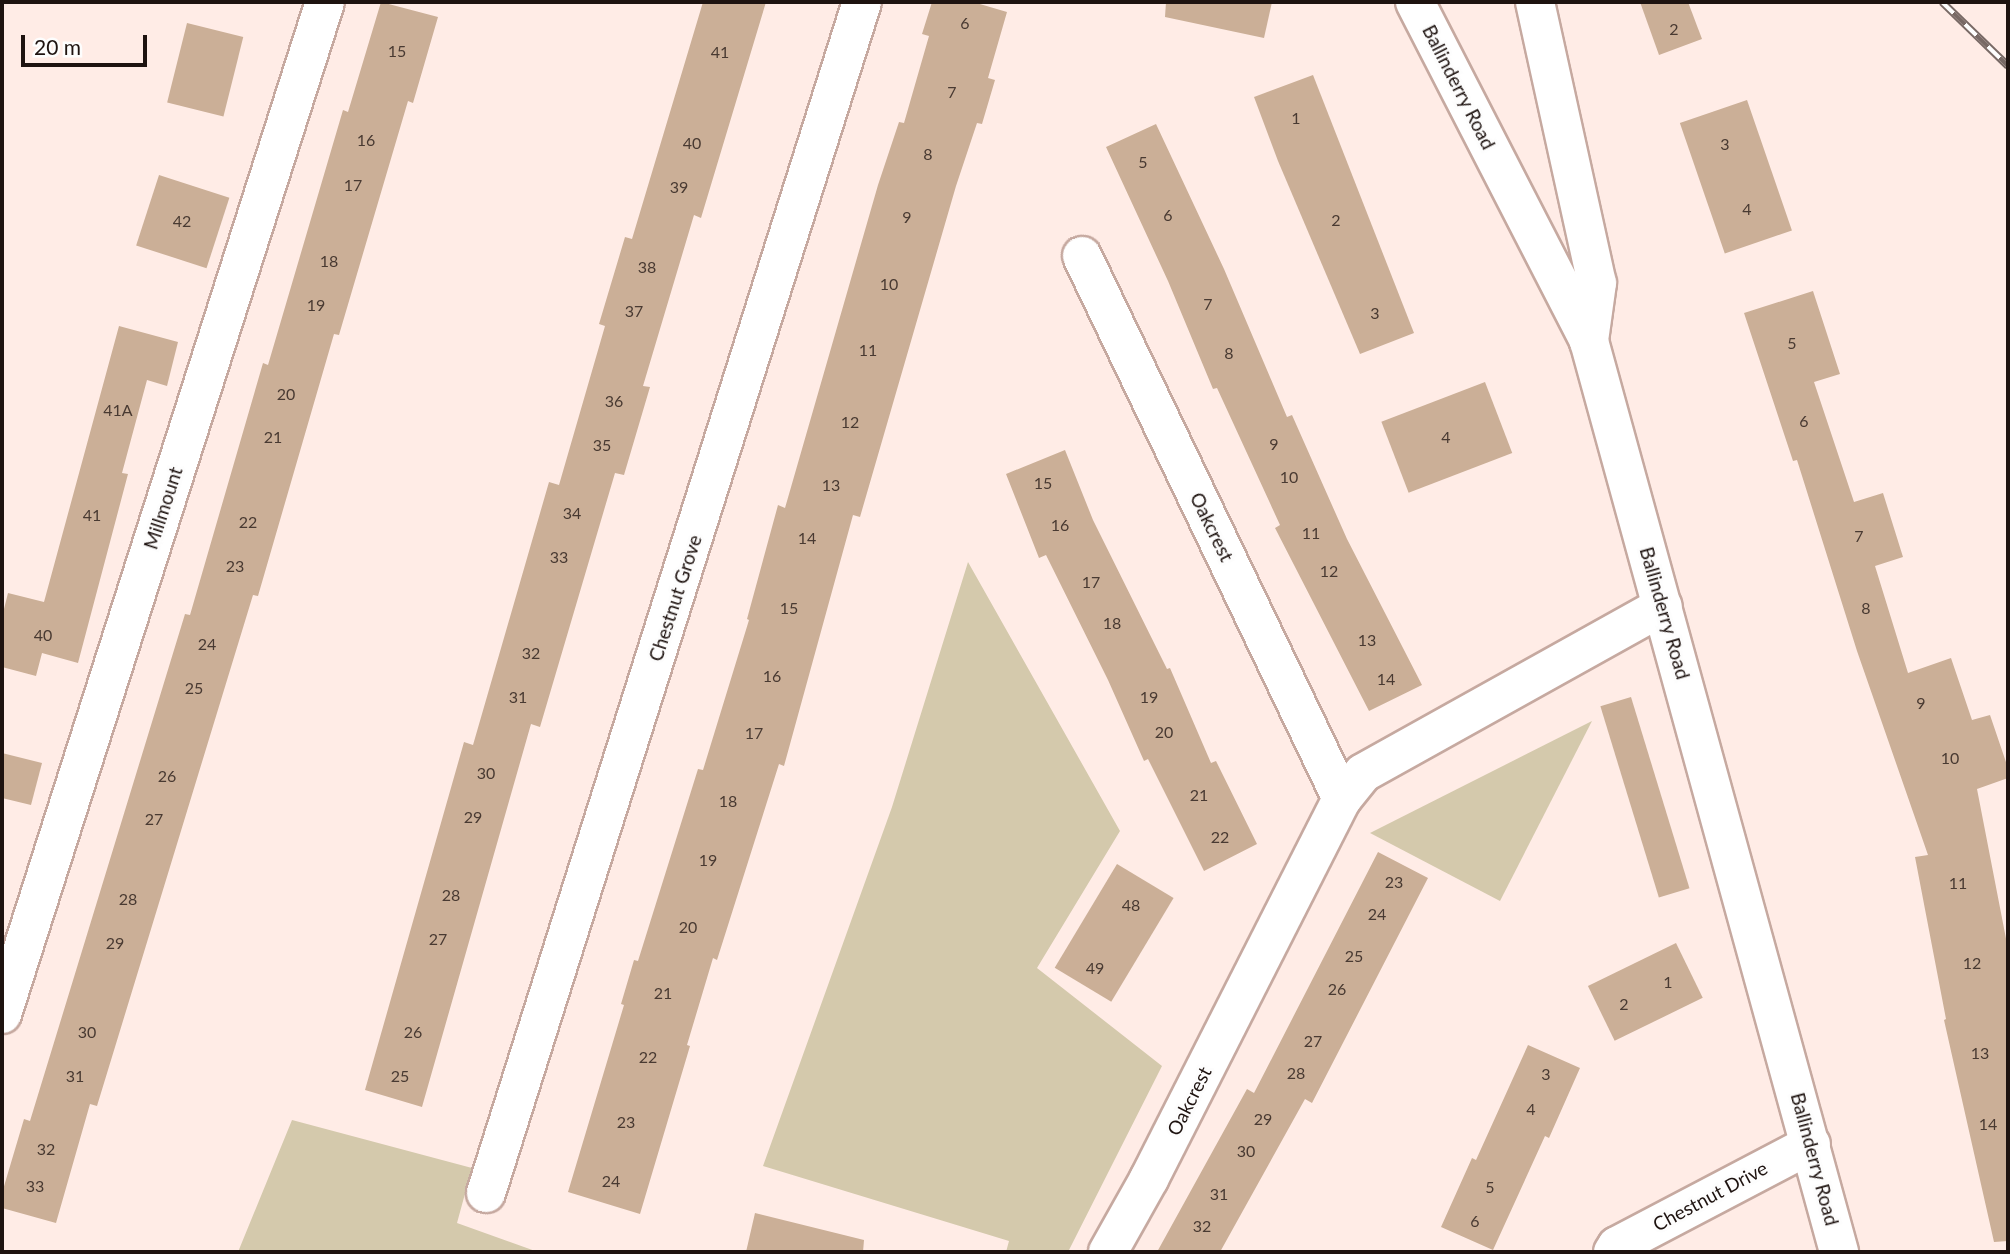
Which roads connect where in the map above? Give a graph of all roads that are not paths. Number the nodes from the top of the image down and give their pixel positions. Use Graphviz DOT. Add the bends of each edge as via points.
graph roads {
  1 [pos="325,2"];
  2 [pos="862,2"];
  3 [pos="1415,2"];
  4 [pos="1535,2"];
  5 [pos="1082,256"];
  6 [pos="1589,341"];
  7 [pos="1663,606"];
  8 [pos="1342,799"];
  9 [pos="2,1014"];
  10 [pos="1811,1143"];
  11 [pos="486,1193"];
  12 [pos="1108,1252"];
  13 [pos="1613,1252"];
  14 [pos="1839,1252"];
  1 -- 9 [label="street, Millmount"];
  2 -- 11 [label="street, Chestnut Grove"];
  3 -- 6 [label="street, Ballinderry Road"];
  4 -- 6 [label="street" via="1597,283"];
  5 -- 8 [label="street, Oakcrest"];
  6 -- 7 [label="street, Ballinderry Road"];
  7 -- 8 [label="street, Oakcrest" via="1363,772"];
  7 -- 10 [label="street, Ballinderry Road"];
  8 -- 12 [label="street, Oakcrest"];
  10 -- 13 [label="street, Chestnut Drive"];
  10 -- 14 [label="street, Ballinderry Road"];
}
